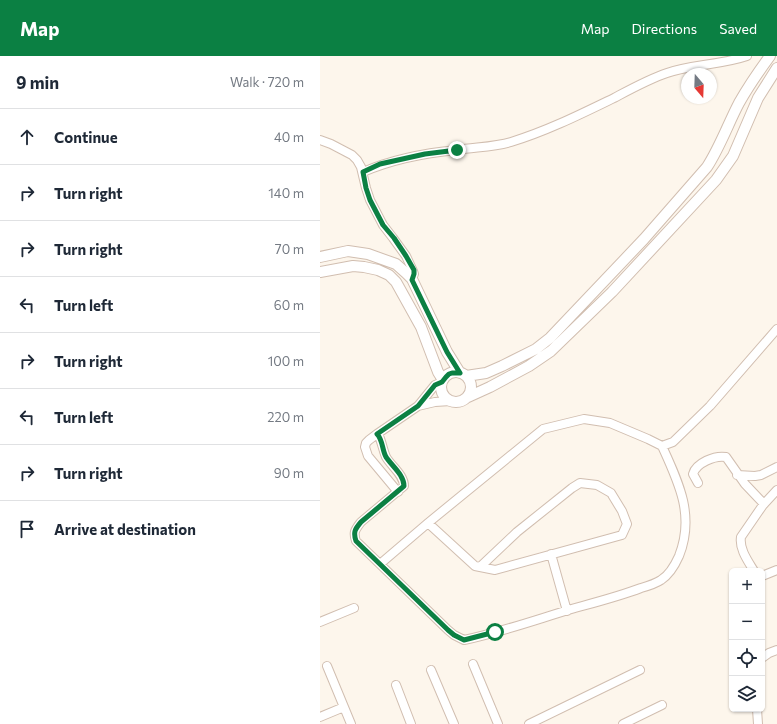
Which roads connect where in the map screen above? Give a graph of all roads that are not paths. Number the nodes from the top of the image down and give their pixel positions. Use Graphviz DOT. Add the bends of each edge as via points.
graph roads {
  1 [pos="747,56"];
  2 [pos="771,56"];
  3 [pos="777,60"];
  4 [pos="777,68"];
  5 [pos="320,140"];
  6 [pos="363,172"];
  7 [pos="320,257"];
  8 [pos="320,272"];
  9 [pos="412,280"];
  10 [pos="777,329"];
  11 [pos="463,375"];
  12 [pos="443,381"];
  13 [pos="468,397"];
  14 [pos="451,401"];
  15 [pos="418,406"];
  16 [pos="377,434"];
  17 [pos="662,446"];
  18 [pos="777,467"];
  19 [pos="738,475"];
  20 [pos="698,483"];
  21 [pos="777,490"];
  22 [pos="398,492"];
  23 [pos="764,504"];
  24 [pos="428,523"];
  25 [pos="551,554"];
  26 [pos="380,564"];
  27 [pos="480,567"];
  28 [pos="752,568"];
  29 [pos="777,570"];
  30 [pos="765,575"];
  31 [pos="354,608"];
  32 [pos="567,611"];
  33 [pos="320,622"];
  34 [pos="777,650"];
  35 [pos="765,656"];
  36 [pos="473,664"];
  37 [pos="327,666"];
  38 [pos="431,670"];
  39 [pos="640,670"];
  40 [pos="396,685"];
  41 [pos="662,705"];
  42 [pos="344,707"];
  43 [pos="757,712"];
  44 [pos="320,717"];
  45 [pos="352,724"];
  46 [pos="411,724"];
  47 [pos="454,724"];
  48 [pos="498,724"];
  49 [pos="529,724"];
  50 [pos="623,724"];
  51 [pos="758,724"];
  1 -- 6 [label="street" via="666,73 582,114 510,142 425,154 380,164"];
  2 -- 3 [label="street"];
  2 -- 11 [label="street" via="739,102 707,167 644,239 550,338 494,370"];
  4 -- 13 [label="street" via="758,98 732,156 716,180 612,292 551,351"];
  5 -- 6 [label="street" via="352,155"];
  6 -- 9 [label="street" via="370,200 383,225 414,270"];
  7 -- 9 [label="street" via="348,251 368,254 396,264"];
  8 -- 12 [label="street" via="353,266 378,270 389,275 396,282 421,327"];
  9 -- 11 [label="street" via="447,352"];
  10 -- 17 [label="street" via="710,406 673,442"];
  11 -- 12 [label="street" via="452,373"];
  11 -- 13 [label="street" via="471,386"];
  12 -- 14 [label="street" via="443,394"];
  12 -- 15 [label="street" via="435,385"];
  13 -- 14 [label="street" via="460,402"];
  14 -- 15 [label="street"];
  15 -- 16 [label="street"];
  16 -- 22 [label="street" via="386,456 403,480 404,486"];
  16 -- 22 [label="street" via="366,443 366,451"];
  17 -- 24 [label="street" via="610,423 584,419 543,429"];
  17 -- 32 [label="street" via="682,494 686,521 684,542 675,564 662,580 632,592"];
  18 -- 19 [label="street" via="755,476"];
  19 -- 20 [label="street" via="726,457 717,457 705,461 694,471"];
  19 -- 23 [label="street"];
  21 -- 23 [label="street"];
  22 -- 26 [label="street" via="355,529 356,541"];
  23 -- 28 [label="street" via="741,537 740,543"];
  24 -- 26 [label="street"];
  24 -- 27 [label="street" via="475,566"];
  25 -- 27 [label="street" via="495,570"];
  25 -- 27 [label="street" via="622,535 627,524 611,493 597,485 580,483 517,532"];
  25 -- 32 [label="street"];
  26 -- 32 [label="street" via="448,630 464,640"];
  29 -- 30 [label="street"];
  31 -- 33 [label="street"];
  34 -- 35 [label="street"];
  36 -- 48 [label="street"];
  37 -- 42 [label="street"];
  38 -- 47 [label="street"];
  39 -- 49 [label="street"];
  40 -- 46 [label="street"];
  41 -- 50 [label="street"];
  42 -- 44 [label="street"];
  42 -- 45 [label="street"];
  43 -- 51 [label="street"];
}
